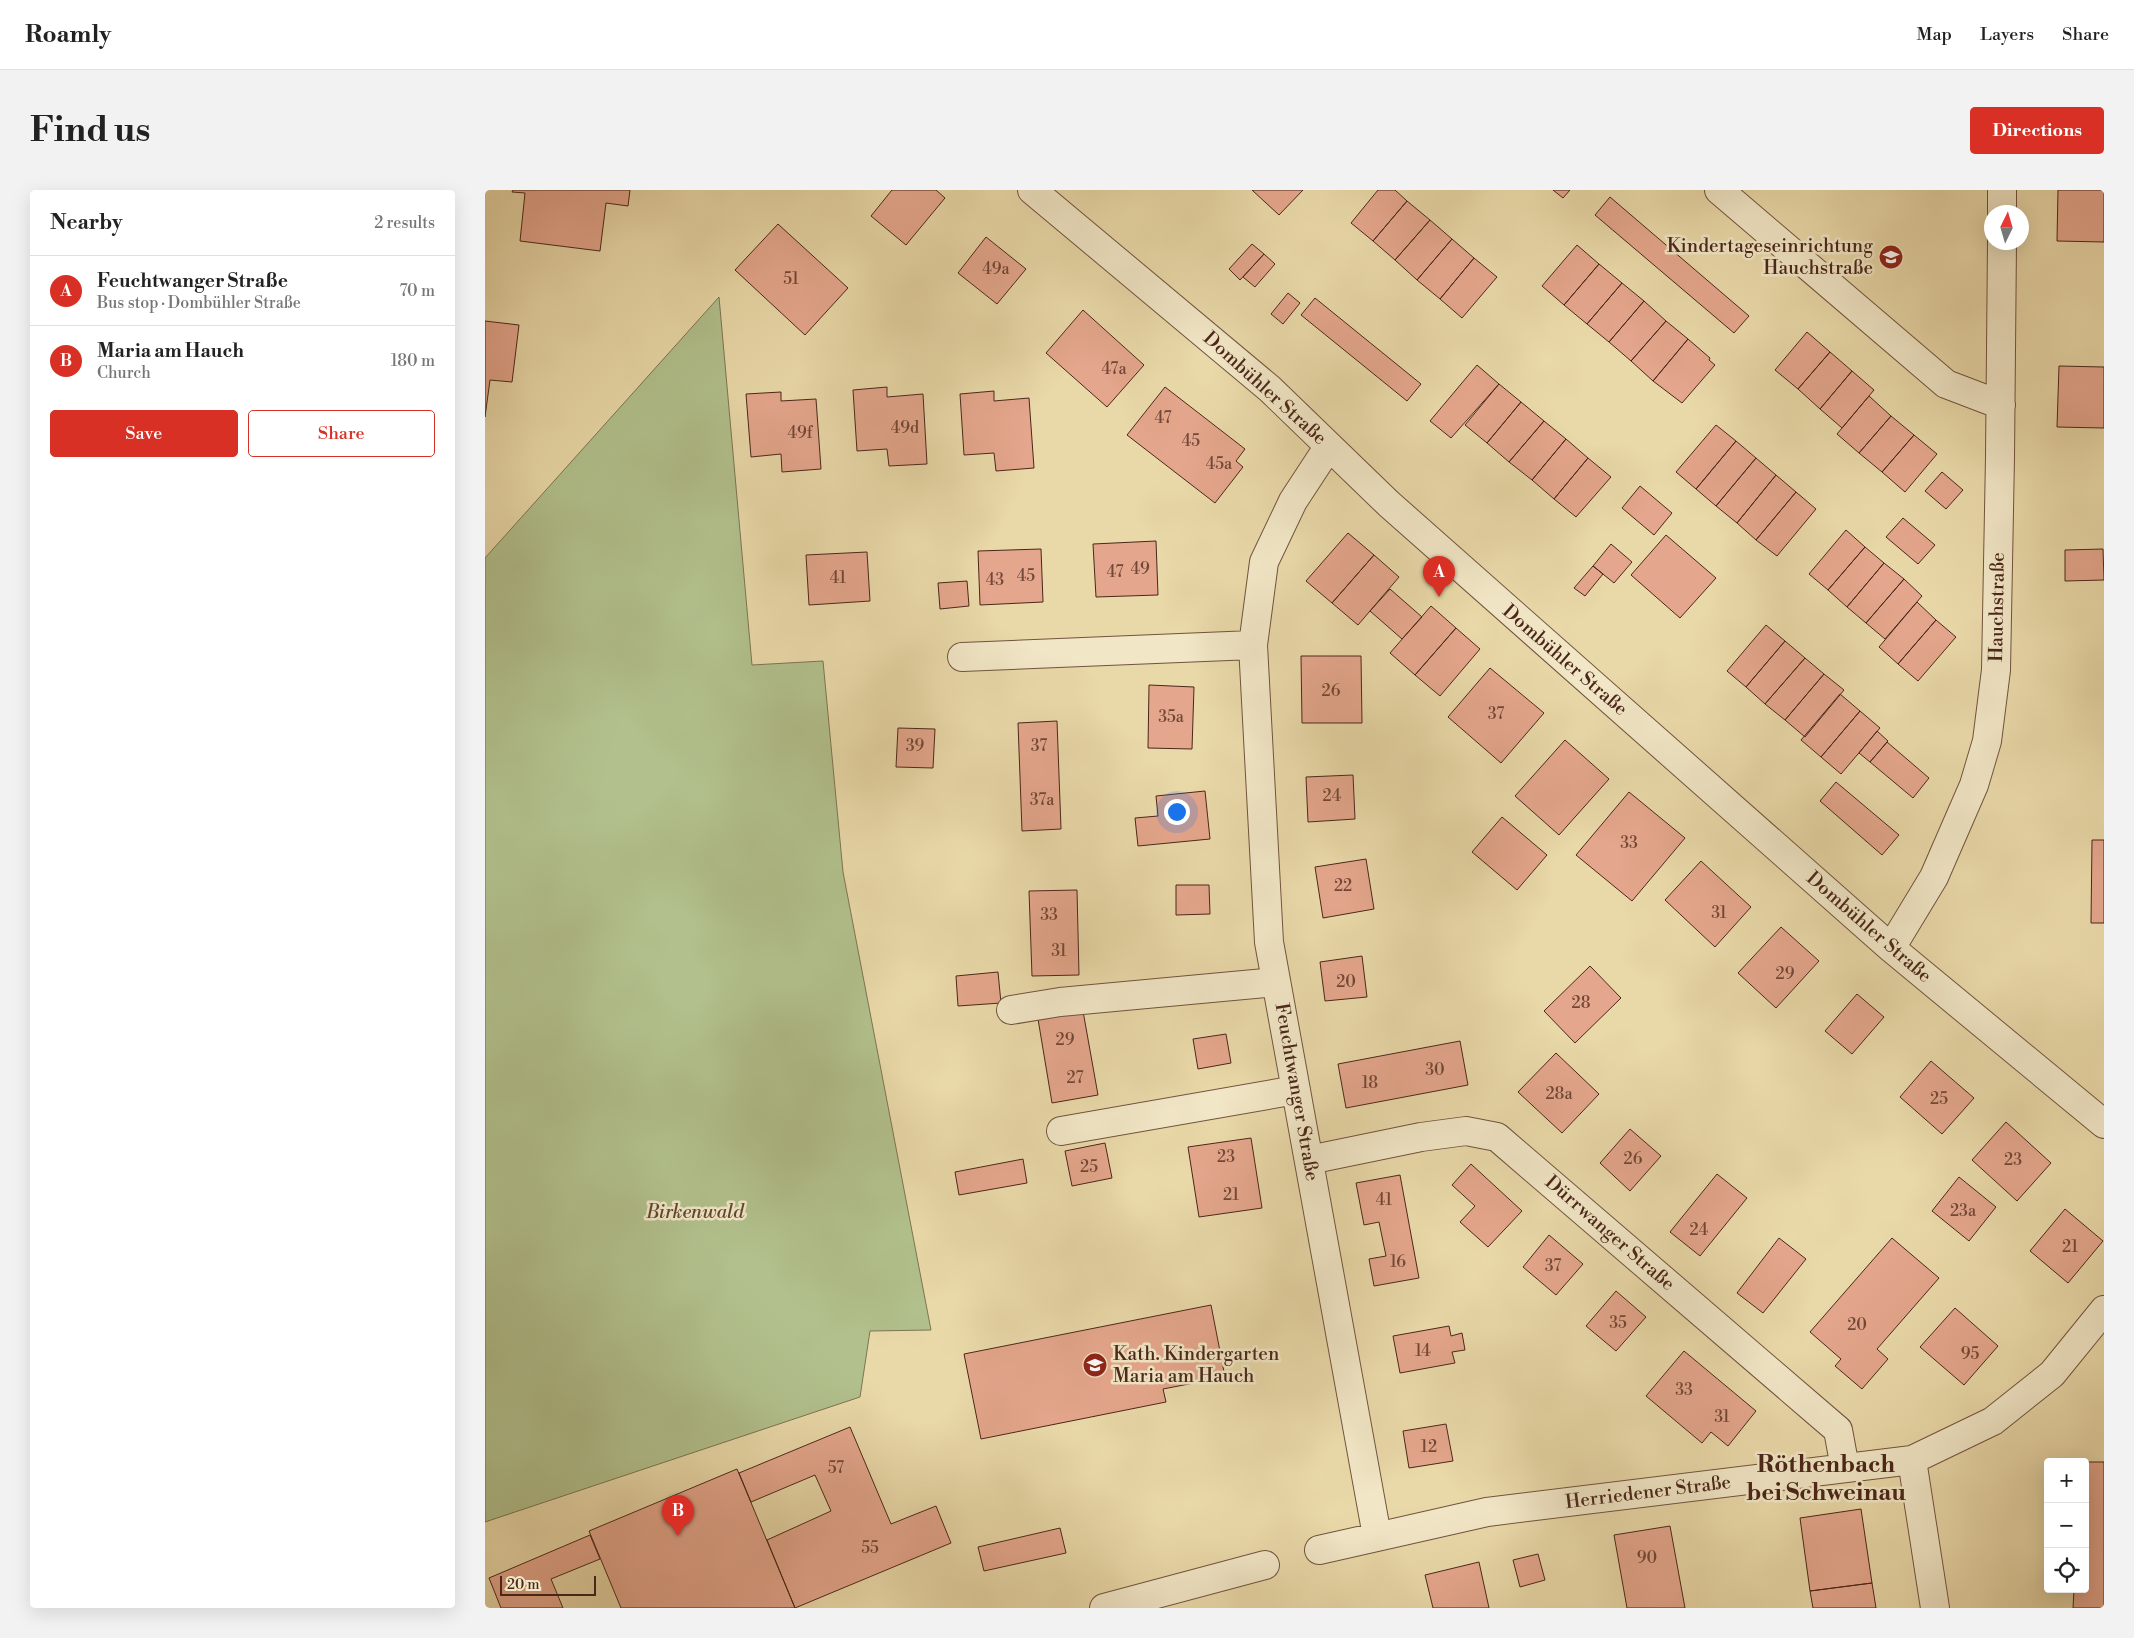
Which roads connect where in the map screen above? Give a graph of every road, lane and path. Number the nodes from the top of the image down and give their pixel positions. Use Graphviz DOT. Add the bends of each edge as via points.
graph roads {
  1 [pos="1032,190"];
  2 [pos="1719,190"];
  3 [pos="2002,190"];
  4 [pos="2002,205"];
  5 [pos="2002,250"];
  6 [pos="2001,404"];
  7 [pos="1329,446"];
  8 [pos="1253,645"];
  9 [pos="962,657"];
  10 [pos="1891,948"];
  11 [pos="1276,982"];
  12 [pos="1011,1010"];
  13 [pos="1296,1090"];
  14 [pos="2104,1124"];
  15 [pos="1061,1131"];
  16 [pos="1309,1160"];
  17 [pos="2104,1310"];
  18 [pos="1912,1460"];
  19 [pos="1845,1468"];
  20 [pos="1377,1536"];
  21 [pos="1319,1550"];
  22 [pos="1265,1565"];
  23 [pos="1117,1606"];
  24 [pos="1935,1608"];
  1 -- 7 [label="street, Dombühler Straße" via="1270,389"];
  2 -- 6 [label="street" via="1946,384"];
  3 -- 4 [label="street"];
  5 -- 6 [label="street, Hauchstraße"];
  6 -- 10 [label="street, Hauchstraße" via="1996,670 1987,741 1974,785 1934,877"];
  7 -- 8 [label="street, Feuchtwanger Straße" via="1293,501 1263,562"];
  7 -- 10 [label="street, Dombühler Straße" via="1389,504"];
  8 -- 9 [label="street"];
  8 -- 11 [label="street, Feuchtwanger Straße" via="1269,942"];
  10 -- 14 [label="street, Dombühler Straße"];
  11 -- 12 [label="street" via="1060,1002"];
  11 -- 13 [label="street, Feuchtwanger Straße"];
  13 -- 15 [label="street"];
  13 -- 16 [label="street, Feuchtwanger Straße"];
  16 -- 19 [label="street, Dürrwanger Straße" via="1466,1131 1497,1137 1838,1430"];
  16 -- 20 [label="street, Feuchtwanger Straße"];
  17 -- 18 [label="street, Herriedener Straße" via="2052,1374 1993,1421"];
  18 -- 19 [label="street, Herriedener Straße"];
  18 -- 24 [label="street"];
  19 -- 20 [label="street, Herriedener Straße" via="1487,1512"];
  20 -- 21 [label="street, Herriedener Straße"];
  22 -- 23 [label="street"];
}
